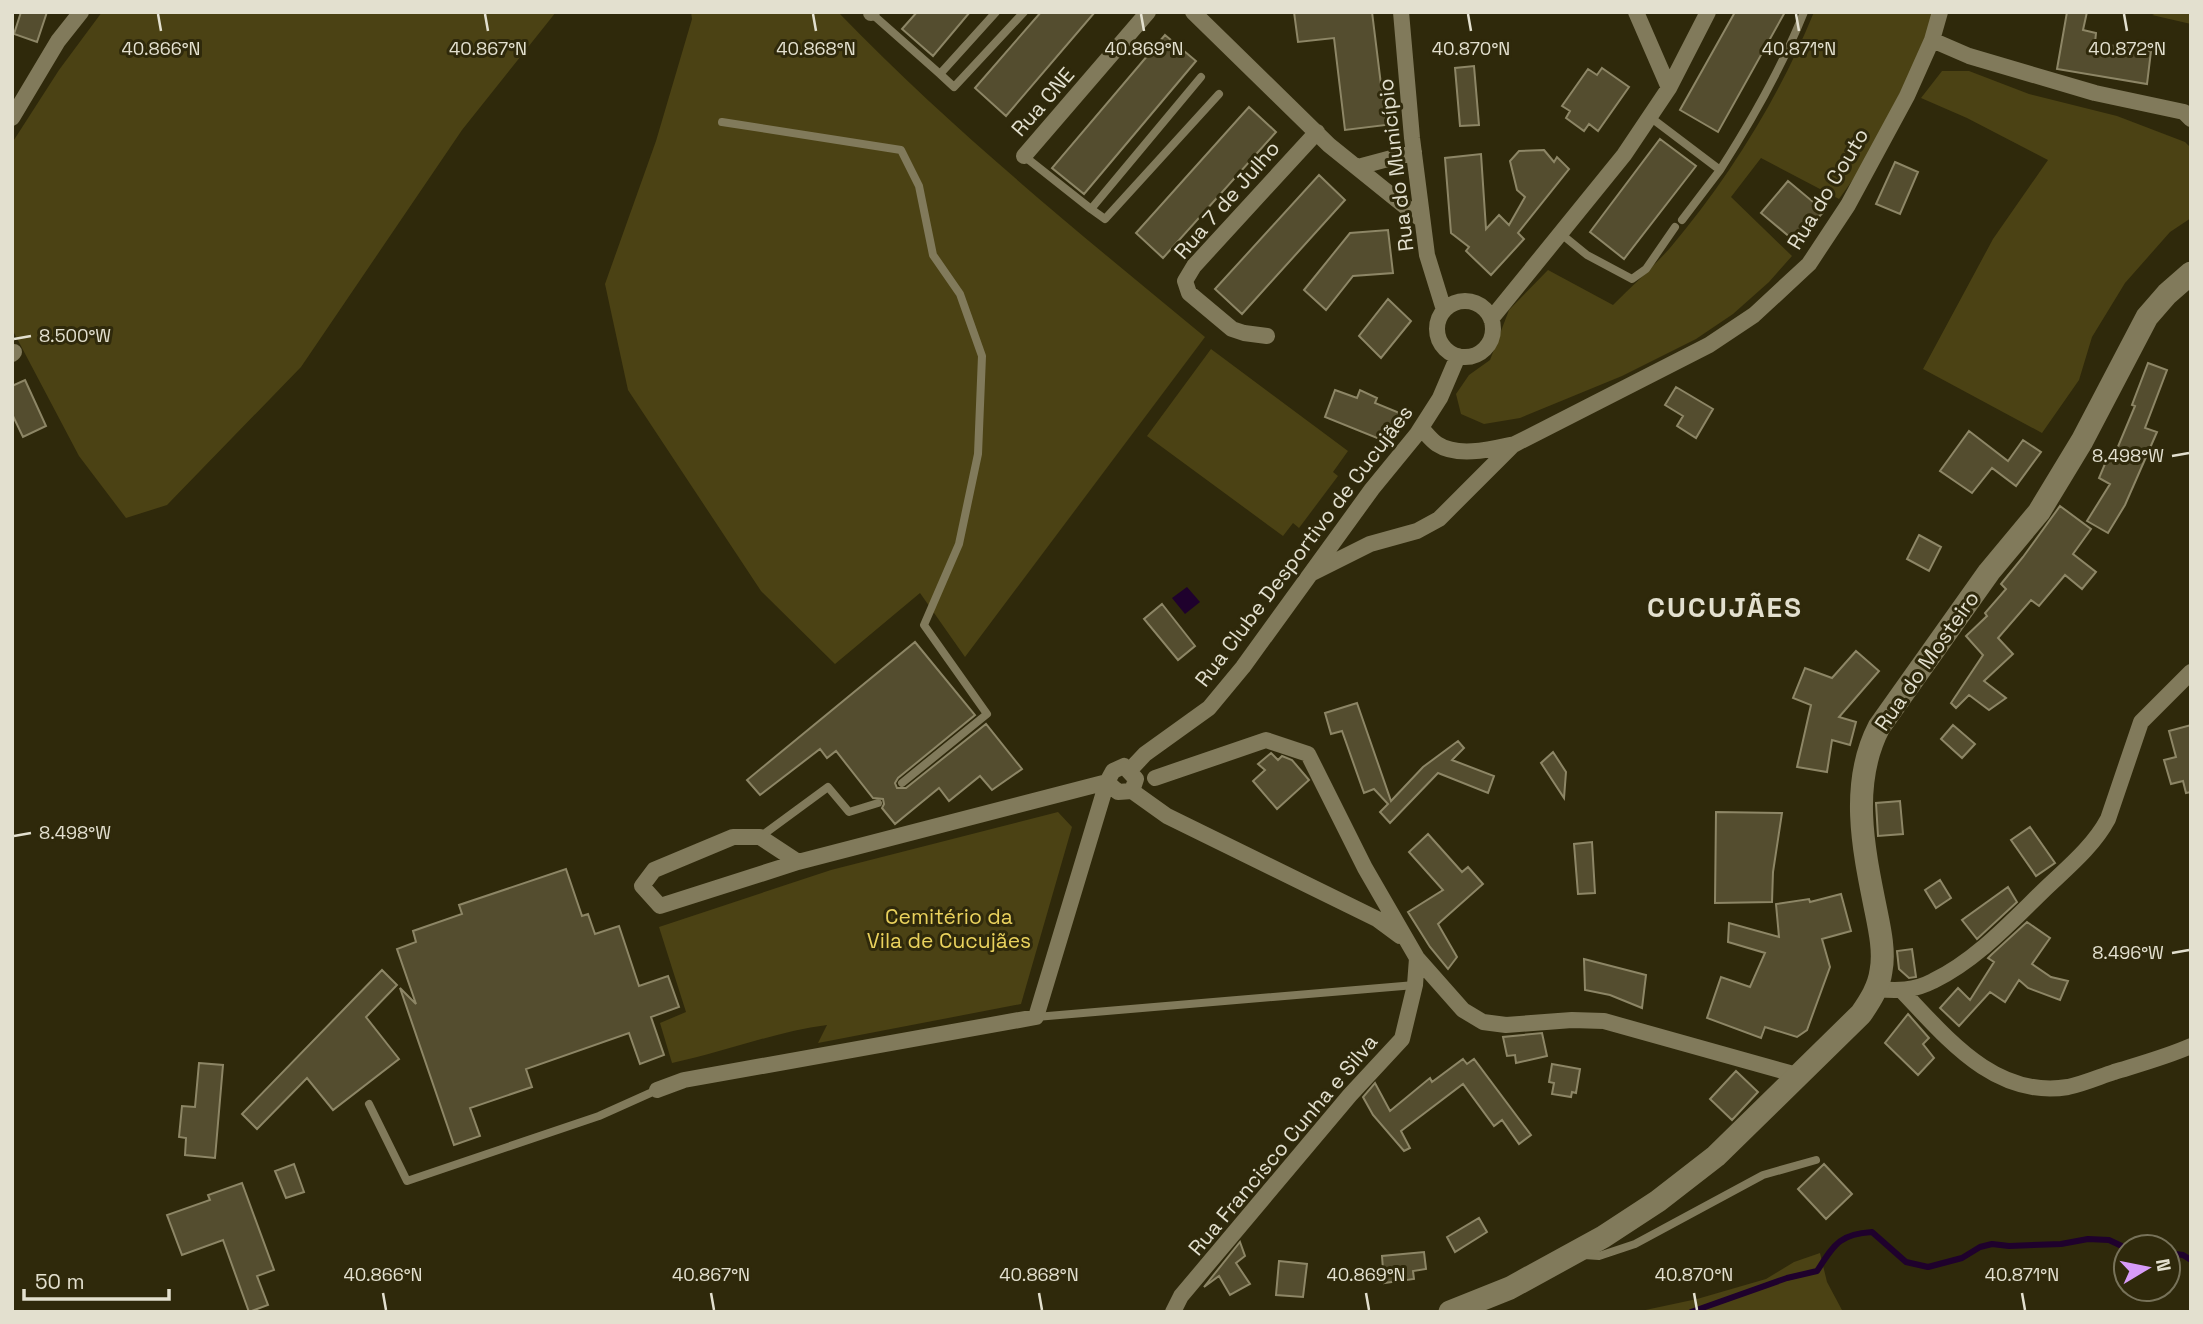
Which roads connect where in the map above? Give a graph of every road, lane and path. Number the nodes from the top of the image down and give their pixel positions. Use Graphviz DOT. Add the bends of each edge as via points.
graph roads {
  1 [pos="81,12"];
  2 [pos="996,12"];
  3 [pos="1024,12"];
  4 [pos="1148,12"];
  5 [pos="1194,12"];
  6 [pos="1401,12"];
  7 [pos="1636,12"];
  8 [pos="1708,12"];
  9 [pos="1804,12"];
  10 [pos="1940,12"];
  11 [pos="871,13"];
  12 [pos="1932,40"];
  13 [pos="940,74"];
  14 [pos="1201,77"];
  15 [pos="1669,88"];
  16 [pos="1219,94"];
  17 [pos="1650,117"];
  18 [pos="12,118"];
  19 [pos="2191,119"];
  20 [pos="722,122"];
  21 [pos="1317,132"];
  22 [pos="1414,152"];
  23 [pos="1024,156"];
  24 [pos="1358,167"];
  25 [pos="1720,170"];
  26 [pos="1091,209"];
  27 [pos="1422,219"];
  28 [pos="1682,220"];
  29 [pos="1675,227"];
  30 [pos="1560,233"];
  31 [pos="2191,273"];
  32 [pos="1444,310"];
  33 [pos="1491,319"];
  34 [pos="1267,336"];
  35 [pos="1458,356"];
  36 [pos="1420,428"];
  37 [pos="1515,444"];
  38 [pos="1310,574"];
  39 [pos="2191,672"];
  40 [pos="1129,770"];
  41 [pos="1155,778"];
  42 [pos="1107,782"];
  43 [pos="902,783"];
  44 [pos="1132,791"];
  45 [pos="878,803"];
  46 [pos="760,837"];
  47 [pos="798,862"];
  48 [pos="1407,941"];
  49 [pos="1417,958"];
  50 [pos="1415,985"];
  51 [pos="1876,989"];
  52 [pos="1902,991"];
  53 [pos="1036,1017"];
  54 [pos="2191,1046"];
  55 [pos="1797,1075"];
  56 [pos="657,1090"];
  57 [pos="369,1104"];
  58 [pos="1816,1160"];
  59 [pos="1574,1254"];
  60 [pos="1173,1312"];
  61 [pos="1450,1312"];
  1 -- 18 [label="street"];
  2 -- 13 [label="lane"];
  3 -- 13 [label="lane" via="954,87"];
  4 -- 23 [label="street, Rua CNE"];
  5 -- 21 [label="street"];
  6 -- 22 [label="street, Rua do Município"];
  7 -- 15 [label="street"];
  8 -- 15 [label="street"];
  9 -- 25 [label="lane" via="1775,76"];
  10 -- 12 [label="street, Rua do Couto"];
  11 -- 13 [label="lane"];
  12 -- 19 [label="street" via="1969,57 2095,93 2184,112"];
  12 -- 37 [label="street, Rua do Couto" via="1848,205 1809,264 1754,315 1709,345"];
  14 -- 26 [label="lane"];
  15 -- 17 [label="street"];
  16 -- 26 [label="lane" via="1105,219"];
  17 -- 25 [label="lane"];
  17 -- 30 [label="street"];
  20 -- 43 [label="lane" via="901,150 919,186 933,255 960,294 982,356 978,454 962,531 924,625 987,714"];
  21 -- 24 [label="street"];
  21 -- 34 [label="street, Rua 7 de Julho" via="1185,281 1189,293 1232,329"];
  22 -- 24 [label="street"];
  22 -- 27 [label="street, Rua do Município"];
  23 -- 26 [label="lane"];
  24 -- 27 [label="street"];
  25 -- 28 [label="lane"];
  27 -- 32 [label="street, Rua do Município" via="1427,255"];
  29 -- 30 [label="lane" via="1646,269 1632,279 1587,255"];
  30 -- 33 [label="street"];
  31 -- 51 [label="main road, Rua do Mosteiro" via="2147,317 2039,512 1989,572 1868,748 1861,794 1863,847 1880,932 1882,969"];
  32 -- 33 [label="street" via="1470,301"];
  32 -- 35 [label="street" via="1438,337"];
  33 -- 35 [label="street" via="1491,339 1486,347 1478,354"];
  35 -- 36 [label="street, Rua Clube Desportivo de Cucujães" via="1440,398"];
  36 -- 37 [label="street, Rua do Couto" via="1438,445 1457,450"];
  36 -- 38 [label="street, Rua Clube Desportivo de Cucujães"];
  37 -- 38 [label="street, Rua do Couto" via="1439,519 1417,531 1370,544"];
  38 -- 40 [label="street, Rua Clube Desportivo de Cucujães" via="1209,708"];
  39 -- 52 [label="street" via="2141,722 2108,819 2083,853 1969,960 1932,982"];
  40 -- 42 [label="street" via="1124,766 1113,771"];
  40 -- 44 [label="street" via="1136,779"];
  41 -- 48 [label="street" via="1265,740 1308,754"];
  42 -- 44 [label="street" via="1118,792"];
  42 -- 47 [label="street"];
  42 -- 53 [label="street"];
  44 -- 48 [label="street" via="1167,816 1377,919"];
  45 -- 46 [label="lane" via="849,812 828,787"];
  46 -- 47 [label="street"];
  46 -- 47 [label="street" via="733,837 654,870 642,886 660,906"];
  48 -- 49 [label="street"];
  49 -- 50 [label="street, Rua Francisco Cunha e Silva"];
  49 -- 55 [label="street" via="1463,1010 1483,1021 1506,1025 1604,1021"];
  50 -- 53 [label="lane"];
  50 -- 60 [label="street, Rua Francisco Cunha e Silva" via="1402,1039 1181,1296"];
  51 -- 52 [label="street"];
  51 -- 55 [label="main road, Rua do Mosteiro" via="1861,1014"];
  52 -- 54 [label="street" via="1944,1035 1990,1073 2032,1088 2068,1087"];
  53 -- 56 [label="street" via="684,1080"];
  55 -- 59 [label="main road, Rua do Mosteiro" via="1716,1156 1658,1201"];
  56 -- 57 [label="lane" via="599,1116 407,1181"];
  58 -- 59 [label="lane" via="1763,1175 1634,1244 1599,1256"];
  59 -- 61 [label="main road, Rua do Mosteiro" via="1510,1288"];
}
